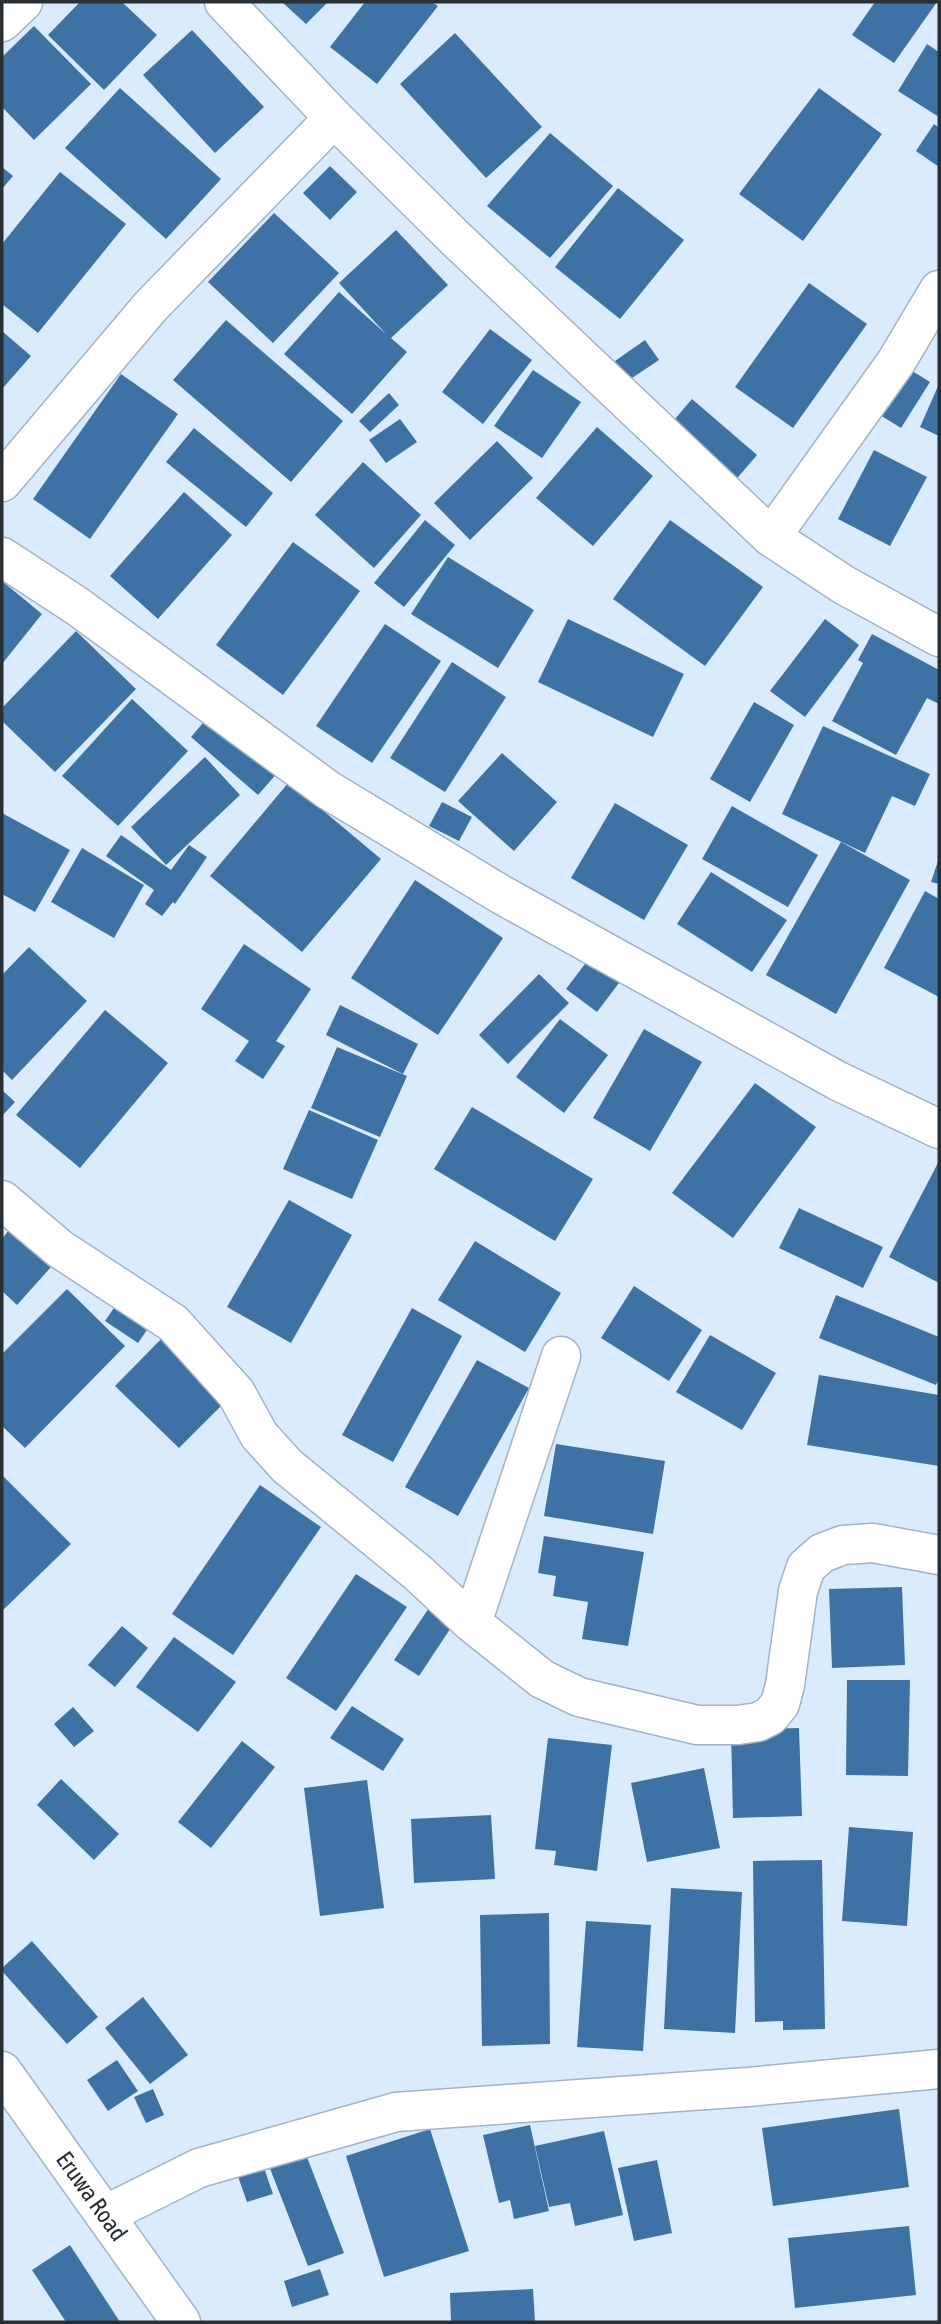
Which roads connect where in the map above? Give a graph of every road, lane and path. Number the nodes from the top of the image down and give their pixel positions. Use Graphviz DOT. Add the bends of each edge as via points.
graph roads {
  1 [pos="23,2"];
  2 [pos="224,2"];
  3 [pos="2,22"];
  4 [pos="334,118"];
  5 [pos="939,290"];
  6 [pos="2,482"];
  7 [pos="771,537"];
  8 [pos="2,557"];
  9 [pos="939,637"];
  10 [pos="939,1129"];
  11 [pos="2,1200"];
  12 [pos="561,1356"];
  13 [pos="939,1555"];
  14 [pos="472,1623"];
  15 [pos="939,2069"];
  16 [pos="2,2071"];
  17 [pos="105,2215"];
  18 [pos="181,2322"];
  1 -- 3 [label="street"];
  2 -- 4 [label="street"];
  4 -- 6 [label="street" via="151,306"];
  4 -- 7 [label="street"];
  5 -- 7 [label="street" via="896,362"];
  7 -- 9 [label="street"];
  8 -- 10 [label="street" via="340,797 502,895 838,1081"];
  11 -- 14 [label="street" via="60,1249 173,1323 236,1393 259,1434 287,1466"];
  12 -- 14 [label="street"];
  13 -- 14 [label="street" via="873,1543 842,1545 822,1553 806,1567 798,1591 780,1704 770,1716 738,1726 696,1725 579,1697 542,1679"];
  15 -- 17 [label="street" via="396,2112 199,2168"];
  16 -- 17 [label="street, Eruwa Road"];
  17 -- 18 [label="street, Eruwa Road"];
}
